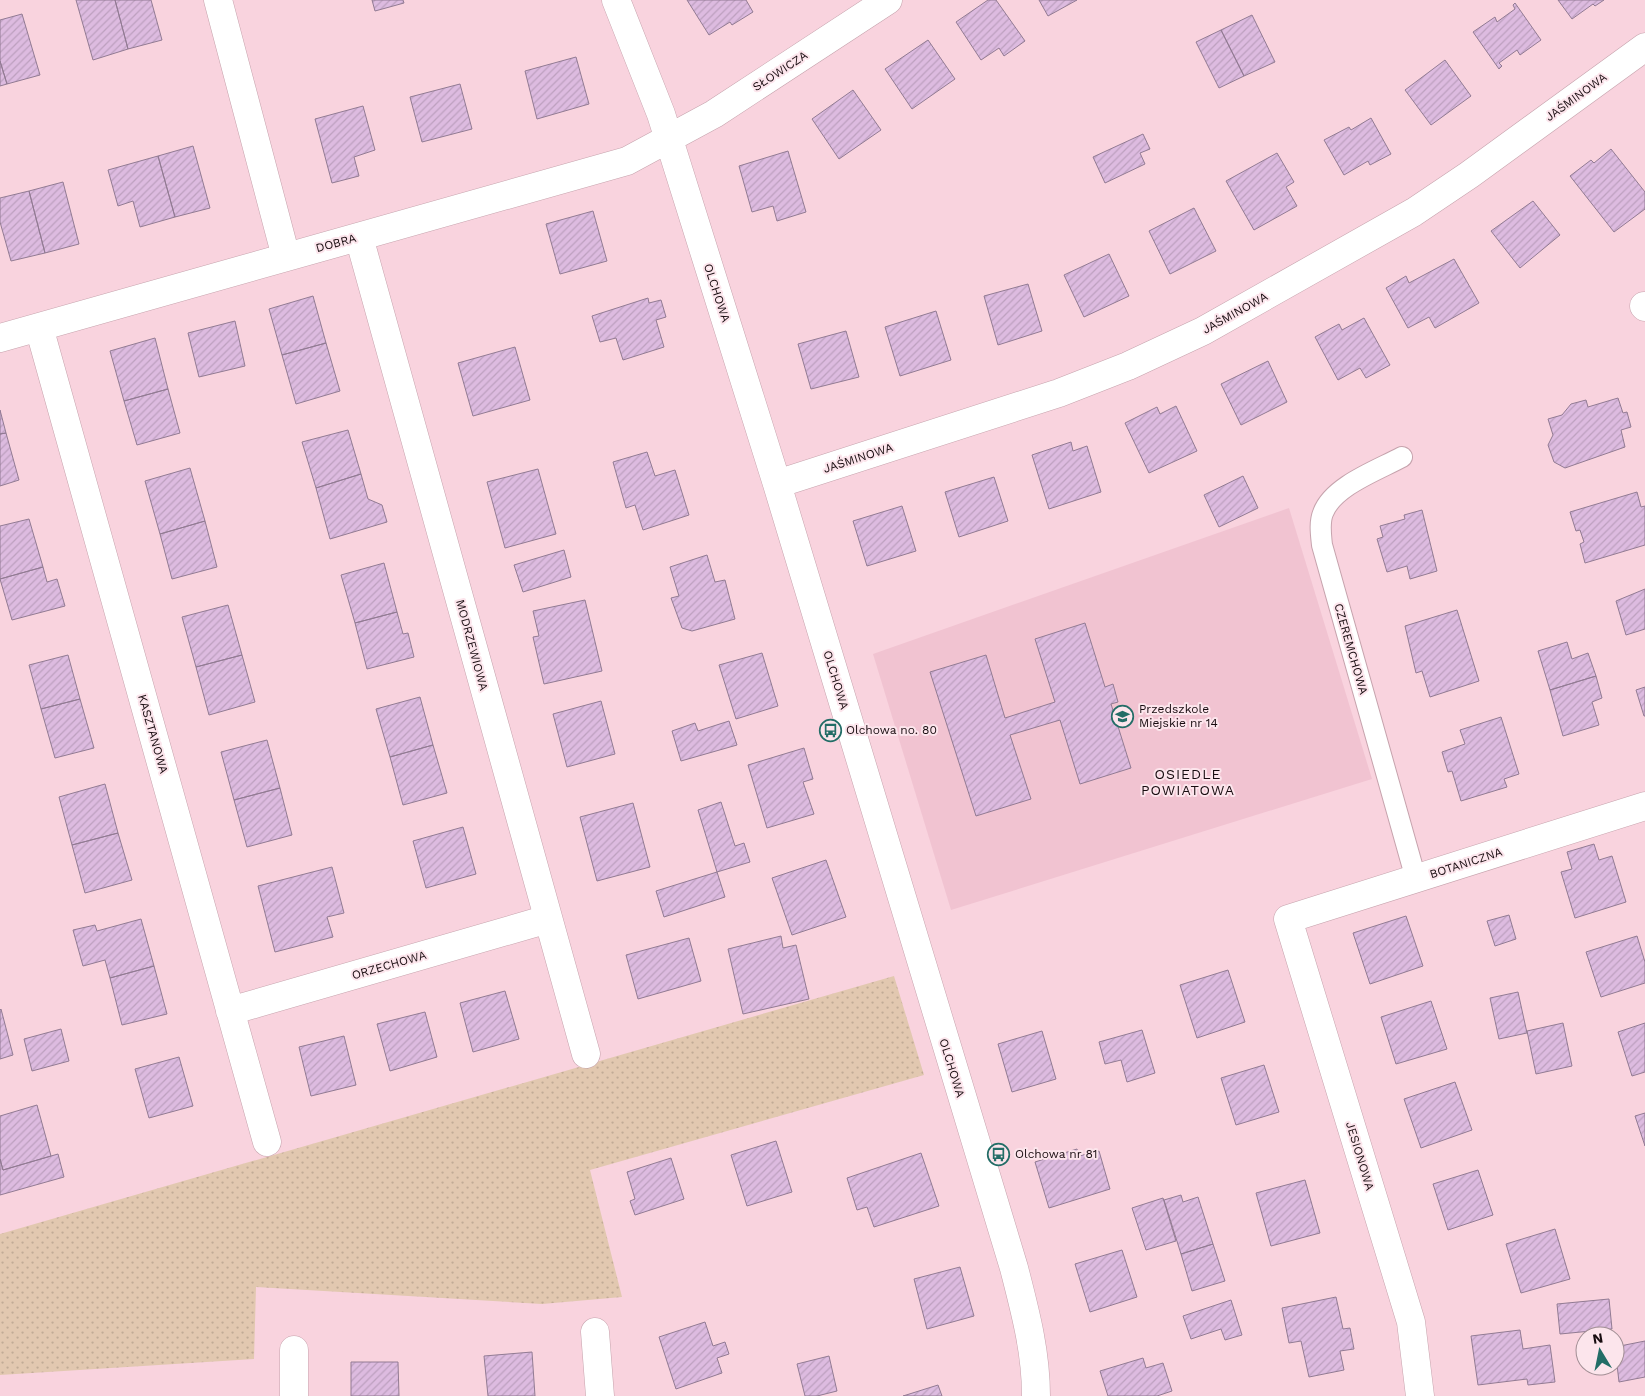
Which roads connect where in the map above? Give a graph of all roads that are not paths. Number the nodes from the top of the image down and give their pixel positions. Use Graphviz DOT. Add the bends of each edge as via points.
graph roads {
  1 [pos="218,0"];
  2 [pos="616,0"];
  3 [pos="888,0"];
  4 [pos="1645,47"];
  5 [pos="669,138"];
  6 [pos="359,237"];
  7 [pos="286,256"];
  8 [pos="39,327"];
  9 [pos="0,338"];
  10 [pos="1402,457"];
  11 [pos="777,484"];
  12 [pos="1645,806"];
  13 [pos="1416,878"];
  14 [pos="548,919"];
  15 [pos="1288,919"];
  16 [pos="230,1011"];
  17 [pos="586,1054"];
  18 [pos="267,1142"];
  19 [pos="595,1332"];
  20 [pos="294,1350"];
  21 [pos="294,1396"];
  22 [pos="600,1396"];
  23 [pos="1036,1396"];
  24 [pos="1420,1396"];
  1 -- 7 [label="street"];
  2 -- 5 [label="street, OLCHOWA"];
  3 -- 5 [label="street, SŁOWICZA" via="714,114"];
  4 -- 11 [label="street, JAŚMINOWA" via="1414,212 1203,331 1128,366 1059,392"];
  5 -- 6 [label="street, DOBRA" via="617,164"];
  5 -- 11 [label="street, OLCHOWA"];
  6 -- 7 [label="street, DOBRA"];
  6 -- 14 [label="street, MODRZEWIOWA"];
  7 -- 8 [label="street, DOBRA"];
  8 -- 9 [label="street, DOBRA"];
  8 -- 16 [label="street, KASZTANOWA"];
  10 -- 13 [label="lane, CZEREMCHOWA" via="1341,490 1323,513 1321,528 1322,545"];
  11 -- 23 [label="street, OLCHOWA" via="1014,1268 1032,1338"];
  12 -- 13 [label="street, BOTANICZNA"];
  13 -- 15 [label="street, BOTANICZNA"];
  14 -- 16 [label="street, ORZECHOWA"];
  14 -- 17 [label="street, MODRZEWIOWA"];
  15 -- 24 [label="street, JESIONOWA" via="1411,1322"];
  16 -- 18 [label="street, KASZTANOWA"];
  19 -- 22 [label="street"];
  20 -- 21 [label="street"];
}
